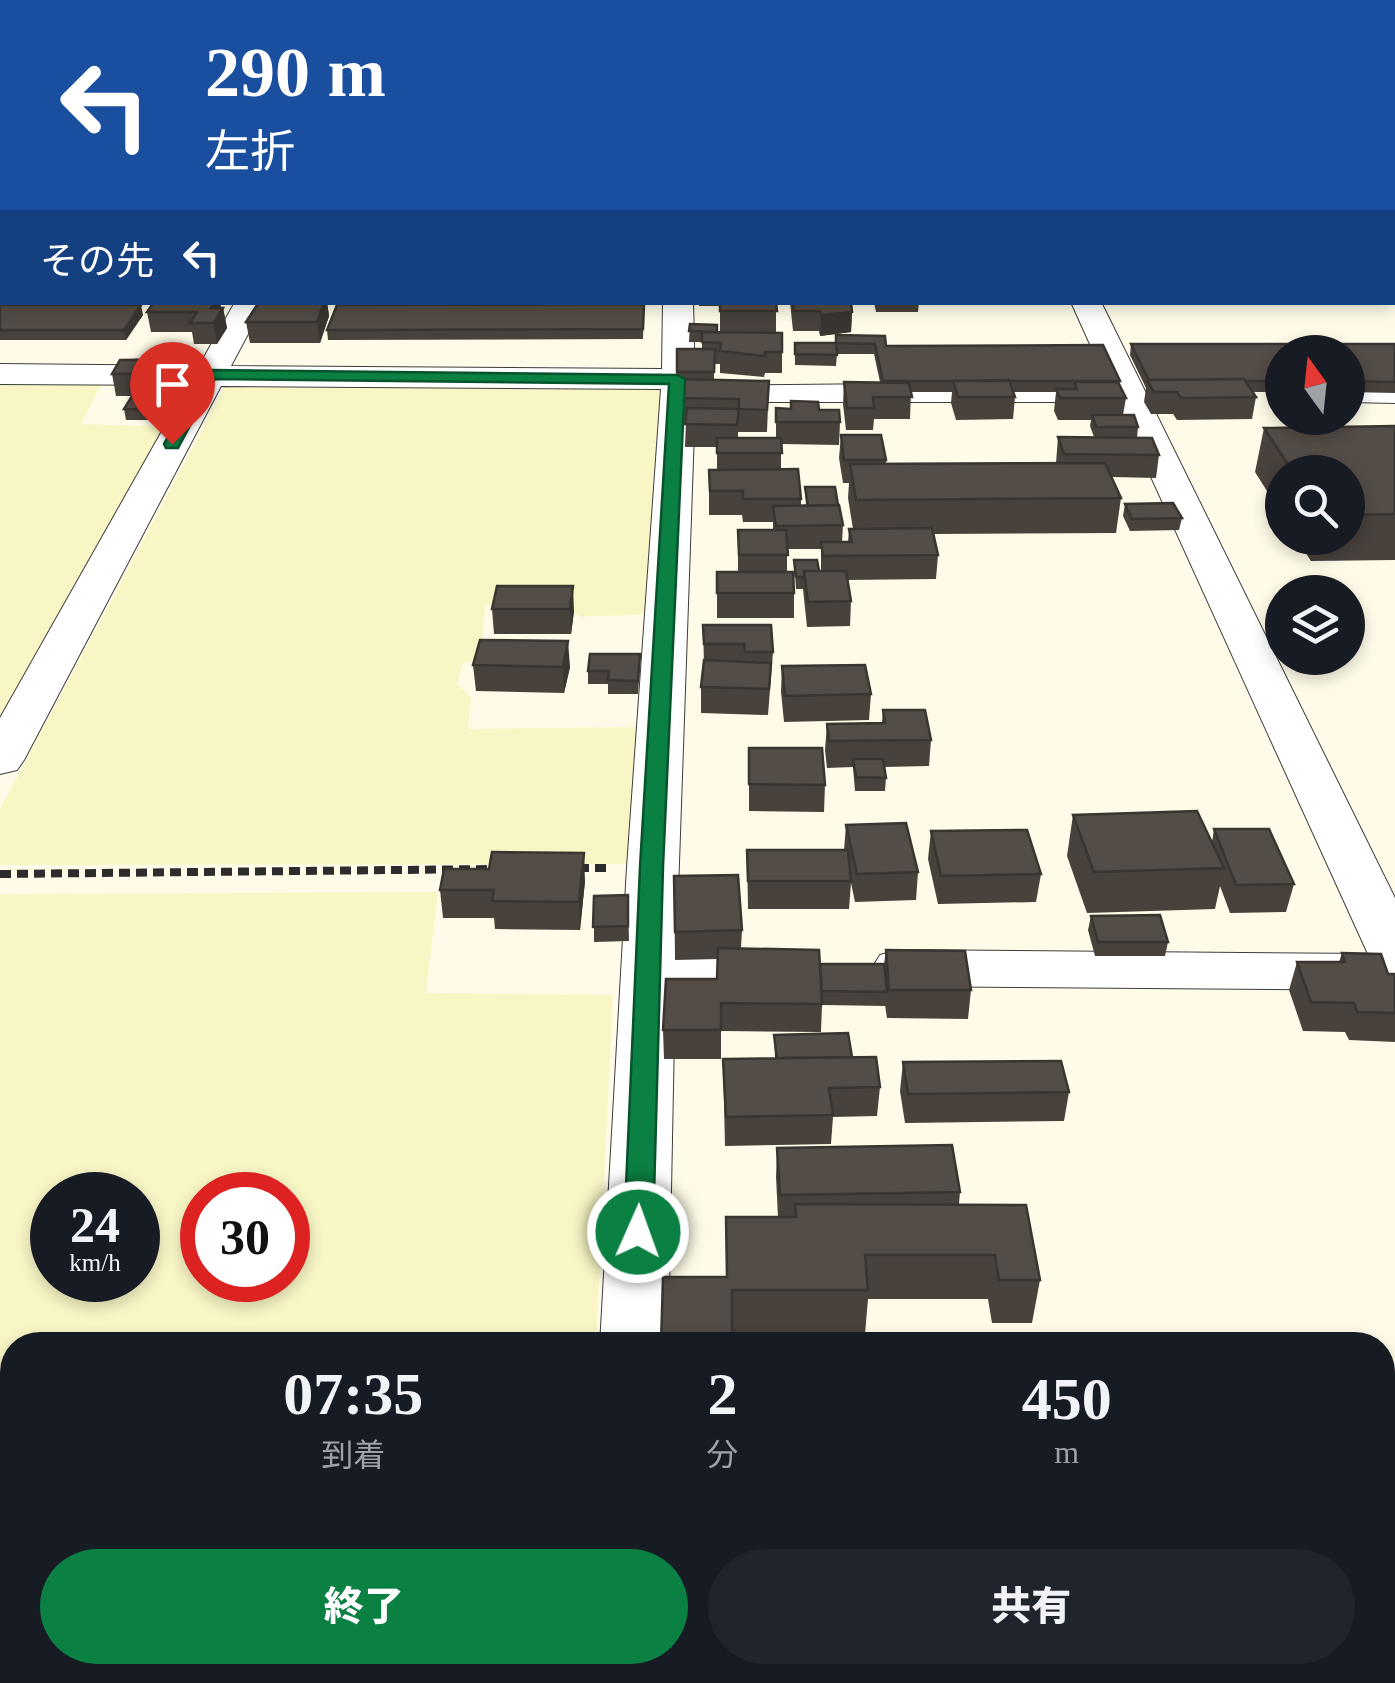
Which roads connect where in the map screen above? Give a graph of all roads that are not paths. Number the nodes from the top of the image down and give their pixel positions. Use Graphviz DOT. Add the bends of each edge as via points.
graph roads {
  1 [pos="248,305"];
  2 [pos="678,305"];
  3 [pos="1088,305"];
  4 [pos="0,374"];
  5 [pos="210,374"];
  6 [pos="677,387"];
  7 [pos="1147,392"];
  8 [pos="1365,392"];
  9 [pos="1395,392"];
  10 [pos="0,760"];
  11 [pos="1395,953"];
  12 [pos="648,967"];
  13 [pos="1395,972"];
  14 [pos="634,1332"];
  1 -- 5 [label="street"];
  2 -- 6 [label="street"];
  3 -- 7 [label="street"];
  4 -- 5 [label="street"];
  5 -- 6 [label="street"];
  5 -- 10 [label="street"];
  6 -- 7 [label="street"];
  6 -- 12 [label="street"];
  7 -- 11 [label="street"];
  8 -- 9 [label="street"];
  12 -- 13 [label="street"];
  12 -- 14 [label="street"];
}
